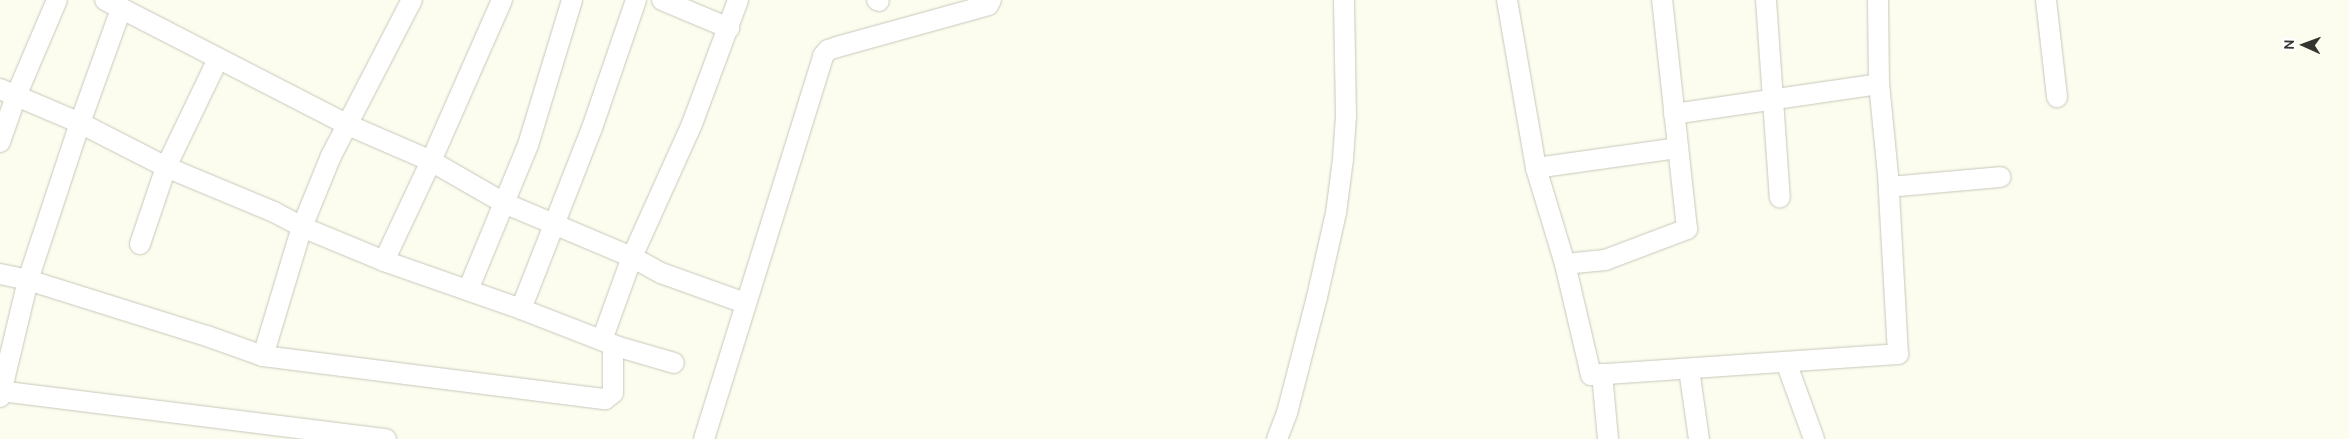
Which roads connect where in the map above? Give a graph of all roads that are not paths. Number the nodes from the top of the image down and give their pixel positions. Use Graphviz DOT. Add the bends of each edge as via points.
graph roads {
  1 [pos="57,0"];
  2 [pos="412,0"];
  3 [pos="502,0"];
  4 [pos="572,0"];
  5 [pos="636,0"];
  6 [pos="662,0"];
  7 [pos="738,0"];
  8 [pos="991,0"];
  9 [pos="1344,0"];
  10 [pos="1507,0"];
  11 [pos="1663,0"];
  12 [pos="1766,0"];
  13 [pos="1878,0"];
  14 [pos="2046,0"];
  15 [pos="113,5"];
  16 [pos="729,28"];
  17 [pos="218,59"];
  18 [pos="1879,84"];
  19 [pos="8,92"];
  20 [pos="2057,97"];
  21 [pos="1773,100"];
  22 [pos="1674,114"];
  23 [pos="80,123"];
  24 [pos="348,125"];
  25 [pos="0,142"];
  26 [pos="1678,148"];
  27 [pos="431,161"];
  28 [pos="166,167"];
  29 [pos="1536,168"];
  30 [pos="2001,177"];
  31 [pos="1889,187"];
  32 [pos="1780,198"];
  33 [pos="504,203"];
  34 [pos="554,224"];
  35 [pos="302,227"];
  36 [pos="140,244"];
  37 [pos="632,257"];
  38 [pos="384,261"];
  39 [pos="1565,264"];
  40 [pos="0,274"];
  41 [pos="28,280"];
  42 [pos="468,290"];
  43 [pos="745,303"];
  44 [pos="521,309"];
  45 [pos="608,342"];
  46 [pos="263,356"];
  47 [pos="1786,362"];
  48 [pos="674,363"];
  49 [pos="1689,369"];
  50 [pos="1602,374"];
  51 [pos="1,393"];
  52 [pos="386,439"];
  53 [pos="704,439"];
  54 [pos="1277,439"];
  55 [pos="1608,439"];
  56 [pos="1699,439"];
  57 [pos="1814,439"];
  1 -- 19 [label="street"];
  2 -- 24 [label="street"];
  3 -- 27 [label="street"];
  4 -- 33 [label="street" via="528,145"];
  5 -- 34 [label="street" via="592,128"];
  6 -- 16 [label="street"];
  7 -- 16 [label="street"];
  8 -- 43 [label="street" via="988,5 828,50 823,56"];
  9 -- 54 [label="street" via="1346,116 1336,213 1287,413"];
  10 -- 29 [label="street"];
  11 -- 22 [label="street"];
  12 -- 21 [label="street"];
  13 -- 18 [label="street"];
  14 -- 20 [label="street"];
  15 -- 17 [label="street"];
  15 -- 23 [label="street"];
  16 -- 37 [label="street" via="692,124"];
  17 -- 24 [label="street"];
  17 -- 28 [label="street"];
  18 -- 21 [label="street"];
  18 -- 31 [label="street"];
  19 -- 23 [label="street"];
  19 -- 25 [label="street"];
  21 -- 22 [label="street"];
  21 -- 32 [label="street"];
  22 -- 26 [label="street"];
  23 -- 28 [label="street"];
  23 -- 41 [label="street"];
  24 -- 27 [label="street"];
  24 -- 35 [label="street" via="331,156"];
  26 -- 29 [label="street"];
  26 -- 39 [label="street" via="1687,229 1606,260"];
  27 -- 33 [label="street"];
  27 -- 38 [label="street"];
  28 -- 35 [label="street"];
  28 -- 36 [label="street"];
  29 -- 39 [label="street"];
  30 -- 31 [label="street"];
  31 -- 47 [label="street" via="1898,354"];
  33 -- 34 [label="street"];
  33 -- 42 [label="street"];
  34 -- 37 [label="street"];
  34 -- 44 [label="street"];
  35 -- 38 [label="street"];
  35 -- 46 [label="street"];
  37 -- 43 [label="street" via="695,287"];
  37 -- 45 [label="street"];
  38 -- 42 [label="street"];
  39 -- 50 [label="street" via="1591,375"];
  40 -- 41 [label="street"];
  41 -- 46 [label="street"];
  41 -- 51 [label="street"];
  42 -- 44 [label="street"];
  43 -- 53 [label="street"];
  44 -- 45 [label="street"];
  45 -- 46 [label="street" via="613,393 605,399"];
  45 -- 48 [label="street"];
  47 -- 49 [label="street"];
  47 -- 57 [label="street"];
  49 -- 50 [label="street"];
  49 -- 56 [label="street"];
  50 -- 55 [label="street"];
  51 -- 52 [label="street"];
}
